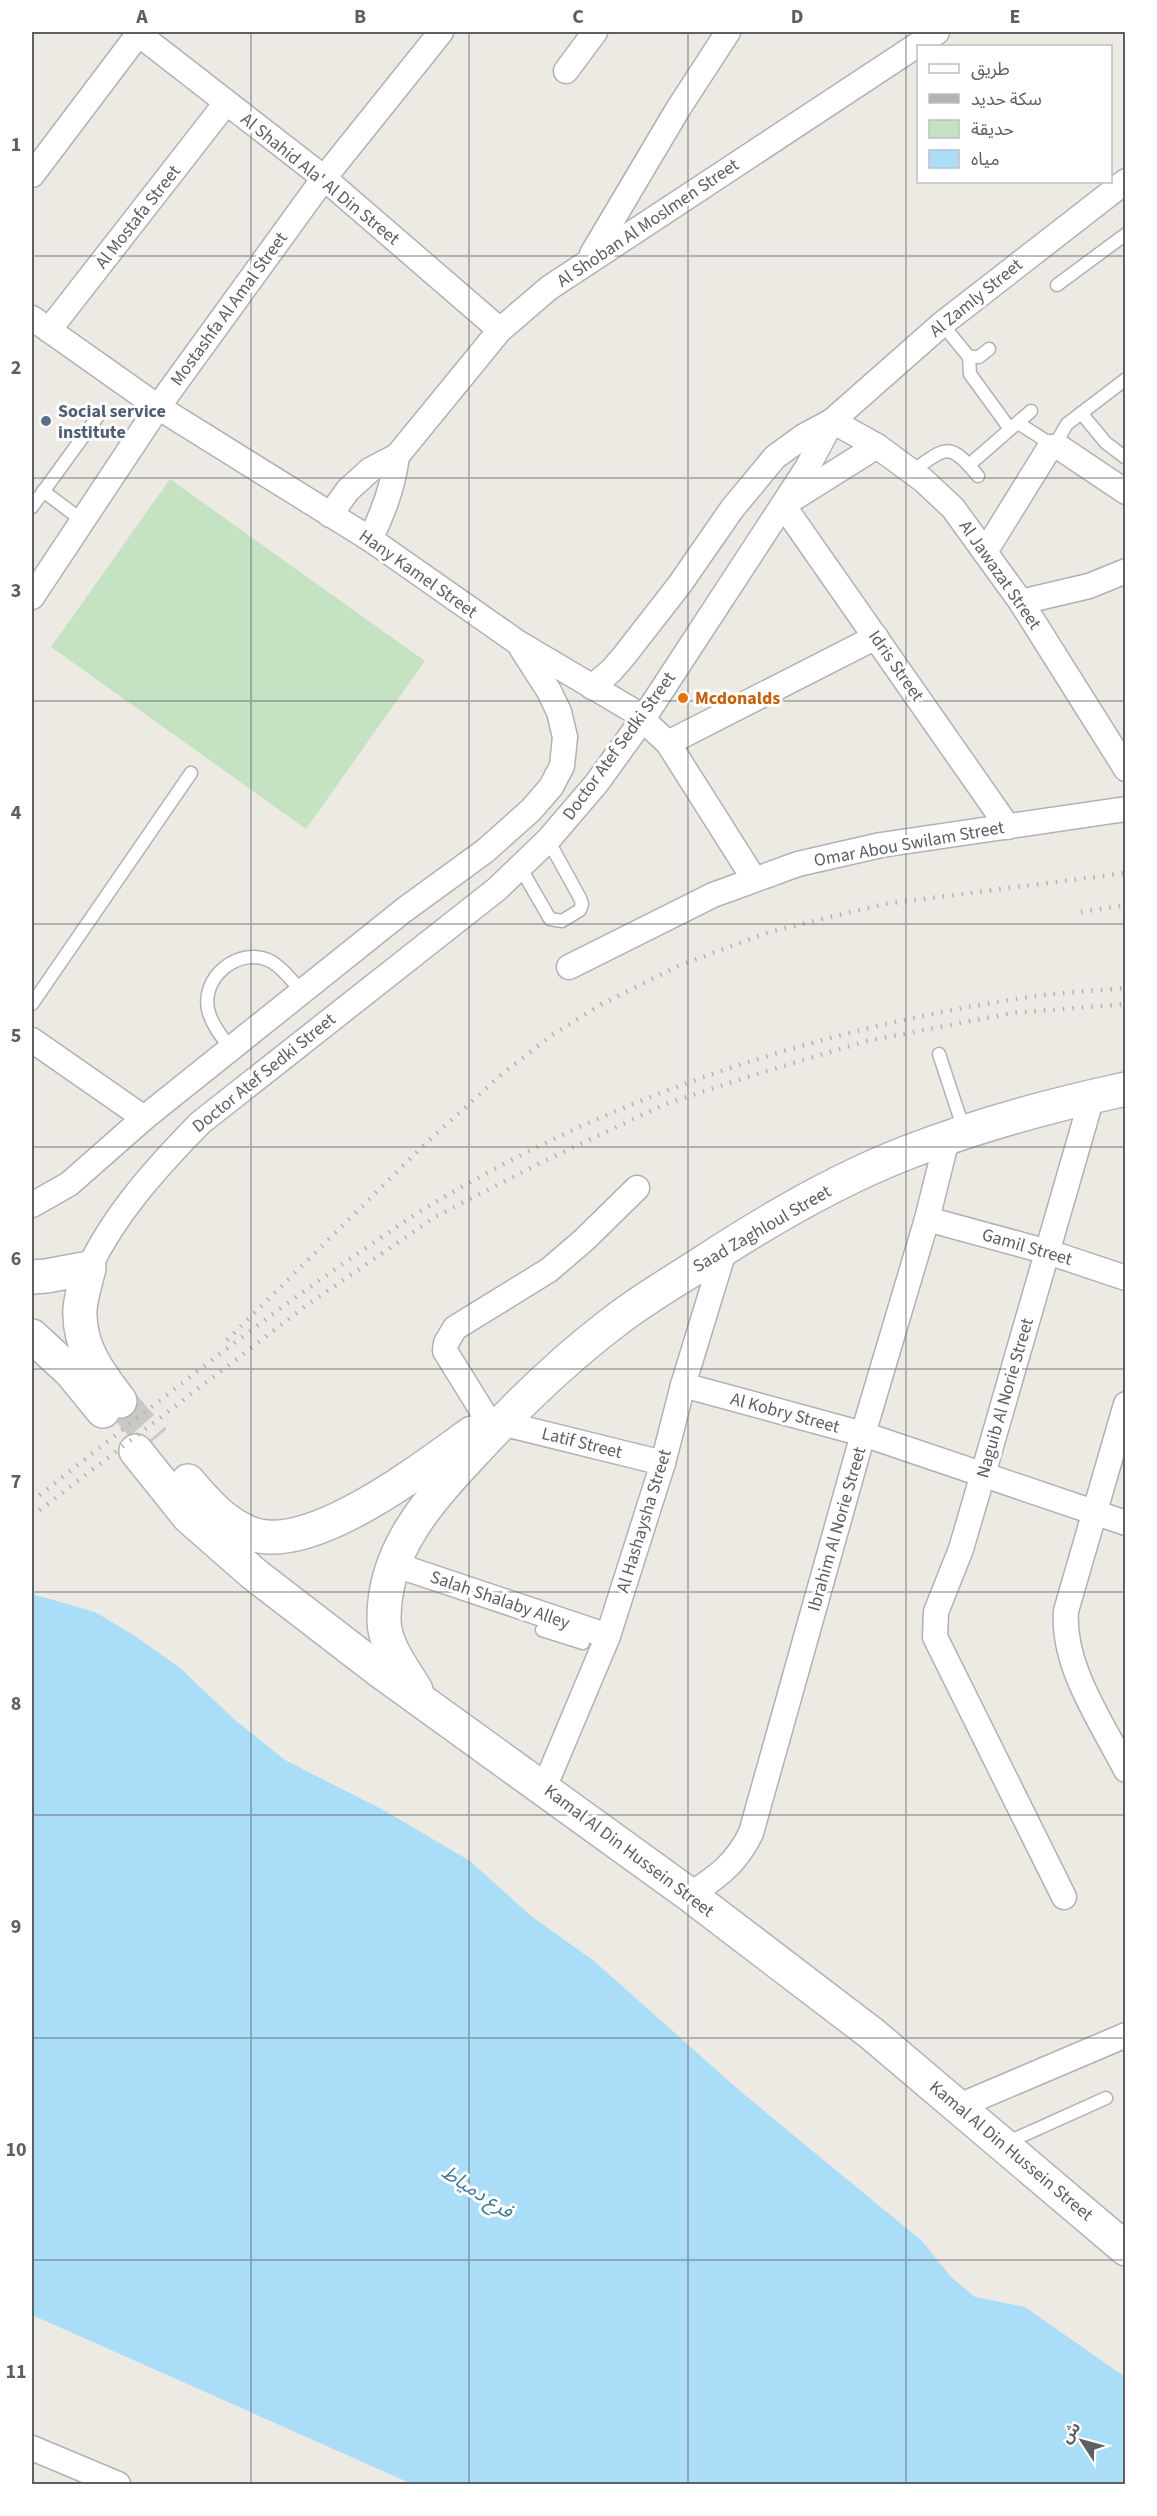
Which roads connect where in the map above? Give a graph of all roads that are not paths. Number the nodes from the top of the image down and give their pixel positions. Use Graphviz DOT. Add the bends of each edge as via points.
graph roads {
  1 [pos="138,32"];
  2 [pos="441,32"];
  3 [pos="595,32"];
  4 [pos="728,32"];
  5 [pos="925,36"];
  6 [pos="566,71"];
  7 [pos="226,103"];
  8 [pos="32,175"];
  9 [pos="324,178"];
  10 [pos="1125,181"];
  11 [pos="1125,234"];
  12 [pos="587,261"];
  13 [pos="1057,285"];
  14 [pos="40,324"];
  15 [pos="942,324"];
  16 [pos="500,330"];
  17 [pos="989,349"];
  18 [pos="969,357"];
  19 [pos="1125,379"];
  20 [pos="158,407"];
  21 [pos="1031,411"];
  22 [pos="101,412"];
  23 [pos="1081,413"];
  24 [pos="832,421"];
  25 [pos="1014,426"];
  26 [pos="877,446"];
  27 [pos="1054,446"];
  28 [pos="397,456"];
  29 [pos="1125,458"];
  30 [pos="969,465"];
  31 [pos="912,471"];
  32 [pos="978,476"];
  33 [pos="43,491"];
  34 [pos="1125,492"];
  35 [pos="783,505"];
  36 [pos="32,507"];
  37 [pos="330,514"];
  38 [pos="83,522"];
  39 [pos="370,539"];
  40 [pos="985,552"];
  41 [pos="1125,571"];
  42 [pos="32,597"];
  43 [pos="1021,602"];
  44 [pos="876,637"];
  45 [pos="517,642"];
  46 [pos="592,687"];
  47 [pos="643,719"];
  48 [pos="668,743"];
  49 [pos="1125,769"];
  50 [pos="191,773"];
  51 [pos="1125,809"];
  52 [pos="531,810"];
  53 [pos="1008,827"];
  54 [pos="548,840"];
  55 [pos="520,867"];
  56 [pos="754,879"];
  57 [pos="569,967"];
  58 [pos="302,992"];
  59 [pos="32,1004"];
  60 [pos="32,1040"];
  61 [pos="231,1049"];
  62 [pos="939,1054"];
  63 [pos="1125,1089"];
  64 [pos="1092,1096"];
  65 [pos="144,1118"];
  66 [pos="956,1136"];
  67 [pos="637,1188"];
  68 [pos="32,1205"];
  69 [pos="927,1219"];
  70 [pos="725,1248"];
  71 [pos="1048,1252"];
  72 [pos="88,1268"];
  73 [pos="32,1277"];
  74 [pos="1125,1278"];
  75 [pos="32,1336"];
  76 [pos="683,1385"];
  77 [pos="1125,1404"];
  78 [pos="495,1422"];
  79 [pos="863,1434"];
  80 [pos="145,1446"];
  81 [pos="663,1463"];
  82 [pos="983,1474"];
  83 [pos="1093,1512"];
  84 [pos="1125,1522"];
  85 [pos="393,1564"];
  86 [pos="542,1630"];
  87 [pos="574,1635"];
  88 [pos="608,1636"];
  89 [pos="421,1699"];
  90 [pos="1125,1770"];
  91 [pos="544,1788"];
  92 [pos="690,1895"];
  93 [pos="1064,1897"];
  94 [pos="1125,2035"];
  95 [pos="1107,2098"];
  96 [pos="959,2106"];
  97 [pos="1003,2144"];
  98 [pos="1125,2248"];
  99 [pos="32,2448"];
  100 [pos="118,2484"];
  1 -- 7 [label="street, Al Shahid Ala' Al Din Street"];
  1 -- 8 [label="street"];
  2 -- 9 [label="street, Mostashfa Al Amal Street"];
  3 -- 6 [label="street"];
  4 -- 12 [label="street"];
  5 -- 12 [label="street, Al Shoban Al Moslmen Street"];
  7 -- 9 [label="street, Al Shahid Ala' Al Din Street"];
  7 -- 14 [label="street, Al Mostafa Street"];
  9 -- 16 [label="street, Al Shahid Ala' Al Din Street"];
  9 -- 20 [label="street, Mostashfa Al Amal Street"];
  10 -- 15 [label="street, Al Zamly Street"];
  11 -- 13 [label="lane"];
  12 -- 16 [label="street, Al Shoban Al Moslmen Street"];
  14 -- 20 [label="street, Hany Kamel Street"];
  15 -- 18 [label="lane"];
  15 -- 24 [label="street, Al Zamly Street"];
  16 -- 28 [label="street, Al Shoban Al Moslmen Street"];
  17 -- 18 [label="lane" via="979,357"];
  18 -- 25 [label="lane" via="970,374"];
  19 -- 23 [label="lane"];
  20 -- 37 [label="street, Hany Kamel Street"];
  20 -- 38 [label="street, Mostashfa Al Amal Street"];
  21 -- 25 [label="lane"];
  22 -- 33 [label="lane"];
  23 -- 27 [label="lane" via="1067,424"];
  23 -- 29 [label="lane" via="1106,443"];
  24 -- 26 [label="street, Al Jawazat Street"];
  24 -- 35 [label="street, Doctor Atef Sedki Street"];
  24 -- 46 [label="street" via="775,457 624,656"];
  25 -- 27 [label="lane"];
  25 -- 30 [label="lane"];
  26 -- 31 [label="street, Al Jawazat Street"];
  26 -- 35 [label="street"];
  27 -- 34 [label="street"];
  27 -- 40 [label="street" via="1047,450"];
  28 -- 37 [label="street, Al Shoban Al Moslmen Street" via="370,470"];
  28 -- 39 [label="street" via="393,484"];
  30 -- 31 [label="lane" via="954,452 945,450"];
  30 -- 32 [label="lane"];
  31 -- 40 [label="street, Al Jawazat Street" via="953,508"];
  33 -- 36 [label="lane"];
  33 -- 38 [label="lane"];
  35 -- 44 [label="street, Idris Street"];
  35 -- 47 [label="street, Doctor Atef Sedki Street"];
  37 -- 39 [label="street, Hany Kamel Street"];
  38 -- 42 [label="street, Mostashfa Al Amal Street"];
  39 -- 45 [label="street, Hany Kamel Street"];
  40 -- 43 [label="street, Al Jawazat Street"];
  41 -- 43 [label="street" via="1089,586"];
  43 -- 49 [label="street, Al Jawazat Street"];
  44 -- 48 [label="street"];
  44 -- 53 [label="street, Idris Street"];
  45 -- 46 [label="street, Hany Kamel Street"];
  45 -- 52 [label="street, Doctor Atef Sedki Street" via="549,691 565,737 562,766 552,787"];
  46 -- 47 [label="street, Hany Kamel Street"];
  47 -- 48 [label="street, Hany Kamel Street"];
  47 -- 54 [label="street, Doctor Atef Sedki Street" via="596,784"];
  48 -- 56 [label="street, Hany Kamel Street"];
  50 -- 59 [label="lane"];
  51 -- 53 [label="street, Omar Abou Swilam Street"];
  52 -- 54 [label="street"];
  52 -- 58 [label="street, Doctor Atef Sedki Street" via="485,852 404,910"];
  53 -- 56 [label="street, Omar Abou Swilam Street" via="839,853"];
  54 -- 55 [label="street, Doctor Atef Sedki Street"];
  54 -- 55 [label="lane" via="580,898 580,910 562,921 550,919"];
  55 -- 72 [label="street, Doctor Atef Sedki Street" via="200,1123 134,1198"];
  56 -- 57 [label="street, Omar Abou Swilam Street" via="713,895"];
  58 -- 61 [label="street, Doctor Atef Sedki Street"];
  58 -- 61 [label="lane" via="272,962 256,957 239,958 224,966 207,995 208,1012"];
  60 -- 65 [label="street"];
  61 -- 65 [label="street, Doctor Atef Sedki Street"];
  62 -- 66 [label="lane"];
  63 -- 64 [label="main road, Saad Zaghloul Street"];
  64 -- 66 [label="main road, Saad Zaghloul Street" via="1011,1116"];
  64 -- 71 [label="street, Naguib Al Norie Street"];
  65 -- 68 [label="street, Doctor Atef Sedki Street" via="69,1184"];
  66 -- 69 [label="street, Ibrahim Al Norie Street"];
  66 -- 70 [label="main road, Saad Zaghloul Street" via="906,1153 804,1200"];
  67 -- 78 [label="street" via="549,1270 455,1328 450,1335 445,1351"];
  69 -- 71 [label="street, Gamil Street"];
  69 -- 79 [label="street, Ibrahim Al Norie Street"];
  70 -- 76 [label="street, Al Hashaysha Street"];
  70 -- 78 [label="main road, Saad Zaghloul Street" via="615,1320"];
  71 -- 74 [label="street, Gamil Street"];
  71 -- 82 [label="street, Naguib Al Norie Street"];
  72 -- 73 [label="main road"];
  72 -- 75 [label="main road, Doctor Atef Sedki Street" via="80,1309 81,1335 112,1407"];
  76 -- 79 [label="street, Al Kobry Street"];
  76 -- 81 [label="street, Al Hashaysha Street"];
  77 -- 83 [label="street"];
  78 -- 80 [label="main road, Saad Zaghloul Street" via="322,1527 270,1537 249,1533 210,1507"];
  78 -- 81 [label="street, Latif Street"];
  78 -- 85 [label="main road, Saad Zaghloul Street" via="417,1516"];
  79 -- 82 [label="street, Al Kobry Street"];
  79 -- 92 [label="street, Ibrahim Al Norie Street" via="751,1833 730,1866"];
  80 -- 89 [label="main road, Kamal Al Din Hussein Street" via="189,1517 218,1544 326,1631"];
  81 -- 88 [label="street, Al Hashaysha Street"];
  82 -- 83 [label="street, Al Kobry Street"];
  82 -- 93 [label="street, Naguib Al Norie Street" via="961,1549 936,1612 935,1637"];
  83 -- 84 [label="street, Al Kobry Street"];
  83 -- 90 [label="street" via="1064,1630 1077,1673"];
  85 -- 87 [label="street, Salah Shalaby Alley"];
  85 -- 89 [label="main road, Saad Zaghloul Street" via="384,1624 392,1651"];
  86 -- 87 [label="lane"];
  87 -- 88 [label="street, Salah Shalaby Alley"];
  88 -- 91 [label="street, Al Hashaysha Street"];
  89 -- 91 [label="main road, Kamal Al Din Hussein Street"];
  91 -- 92 [label="main road, Kamal Al Din Hussein Street"];
  92 -- 96 [label="main road, Kamal Al Din Hussein Street" via="871,2033"];
  94 -- 96 [label="street"];
  95 -- 97 [label="lane"];
  96 -- 97 [label="main road, Kamal Al Din Hussein Street"];
  97 -- 98 [label="main road, Kamal Al Din Hussein Street"];
  99 -- 100 [label="street"];
}
